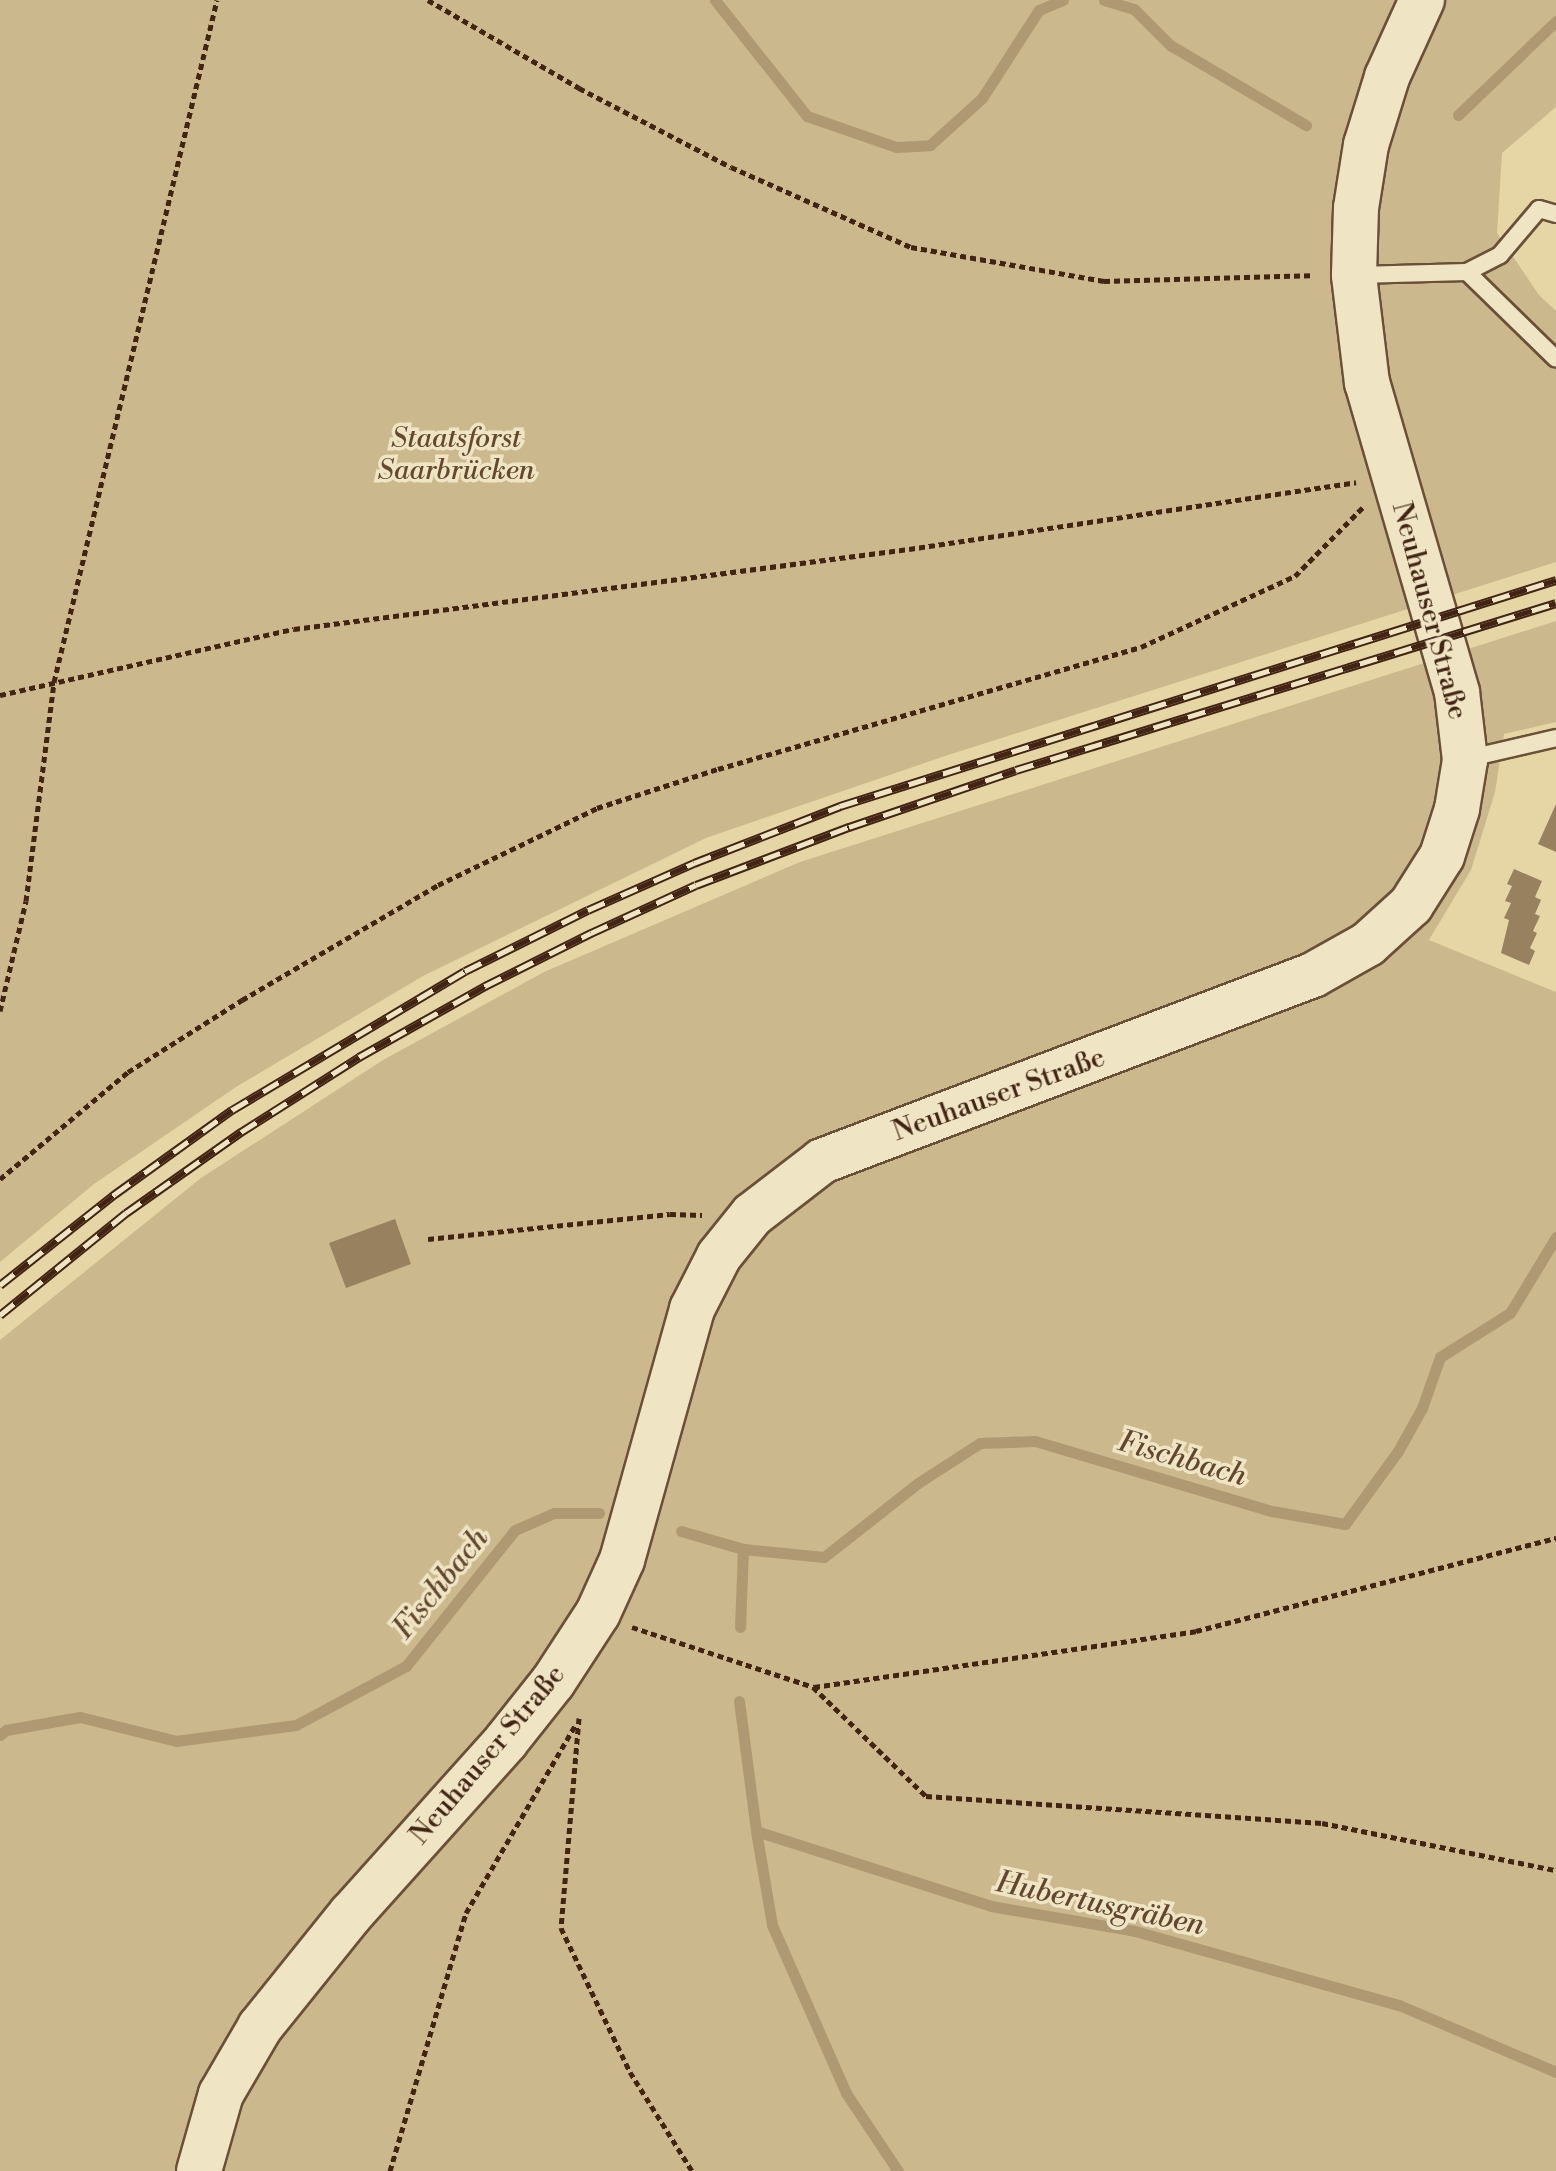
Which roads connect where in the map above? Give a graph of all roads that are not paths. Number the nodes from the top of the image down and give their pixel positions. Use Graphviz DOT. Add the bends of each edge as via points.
graph roads {
  1 [pos="1422,0"];
  2 [pos="1556,214"];
  3 [pos="1467,272"];
  4 [pos="1354,275"];
  5 [pos="1556,359"];
  6 [pos="1556,738"];
  7 [pos="1465,760"];
  8 [pos="199,2171"];
  1 -- 4 [label="main road, Neuhauser Straße" via="1387,77 1366,145 1356,208"];
  2 -- 3 [label="lane" via="1539,209 1500,255"];
  3 -- 4 [label="lane"];
  3 -- 5 [label="lane"];
  4 -- 7 [label="main road, Neuhauser Straße" via="1367,383 1457,692"];
  6 -- 7 [label="lane"];
  7 -- 8 [label="main road, Neuhauser Straße" via="1442,856 1411,905 1368,944 1313,975 822,1161 752,1215 719,1256 692,1309 622,1560 598,1613 506,1741 351,1914 260,2027 221,2094"];
}
